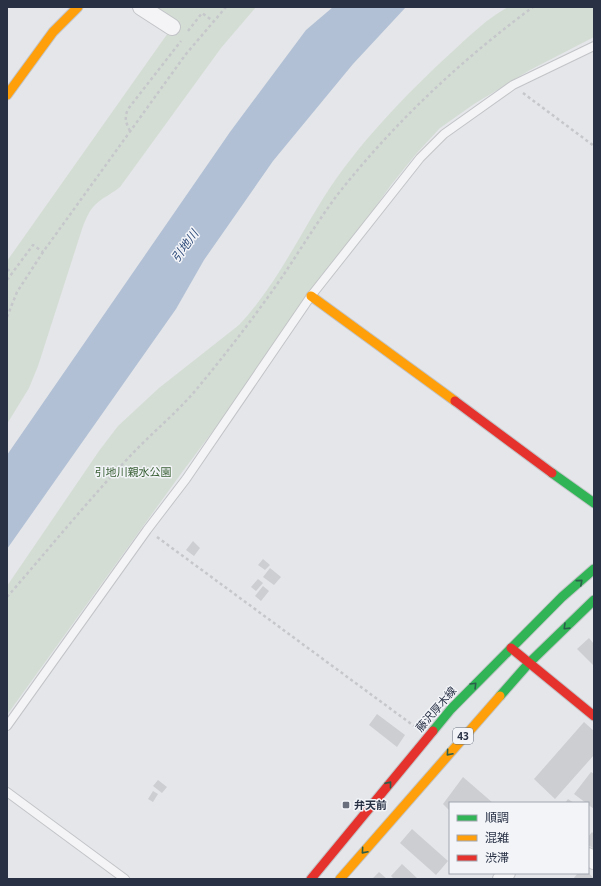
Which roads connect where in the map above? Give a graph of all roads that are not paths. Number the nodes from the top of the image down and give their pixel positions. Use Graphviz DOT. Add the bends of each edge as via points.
graph roads {
  1 [pos="78,7"];
  2 [pos="142,7"];
  3 [pos="172,27"];
  4 [pos="594,46"];
  5 [pos="7,95"];
  6 [pos="311,296"];
  7 [pos="594,503"];
  8 [pos="594,569"];
  9 [pos="594,600"];
  10 [pos="511,648"];
  11 [pos="529,663"];
  12 [pos="594,716"];
  13 [pos="7,726"];
  14 [pos="7,792"];
  15 [pos="125,879"];
  16 [pos="311,879"];
  17 [pos="340,879"];
  1 -- 5 [label="main road" via="52,32"];
  2 -- 3 [label="street"];
  4 -- 6 [label="lane" via="513,85 444,134 425,153"];
  6 -- 7 [label="main road"];
  6 -- 13 [label="lane" via="186,479"];
  10 -- 8 [label="main road, 藤沢厚木線 / 43, one-way"];
  9 -- 11 [label="main road, 43, one-way"];
  10 -- 11 [label="main road"];
  16 -- 10 [label="main road, 藤沢厚木線 / 43, one-way" via="451,709"];
  11 -- 12 [label="main road"];
  11 -- 17 [label="main road, 43, one-way"];
  14 -- 15 [label="lane"];
}
